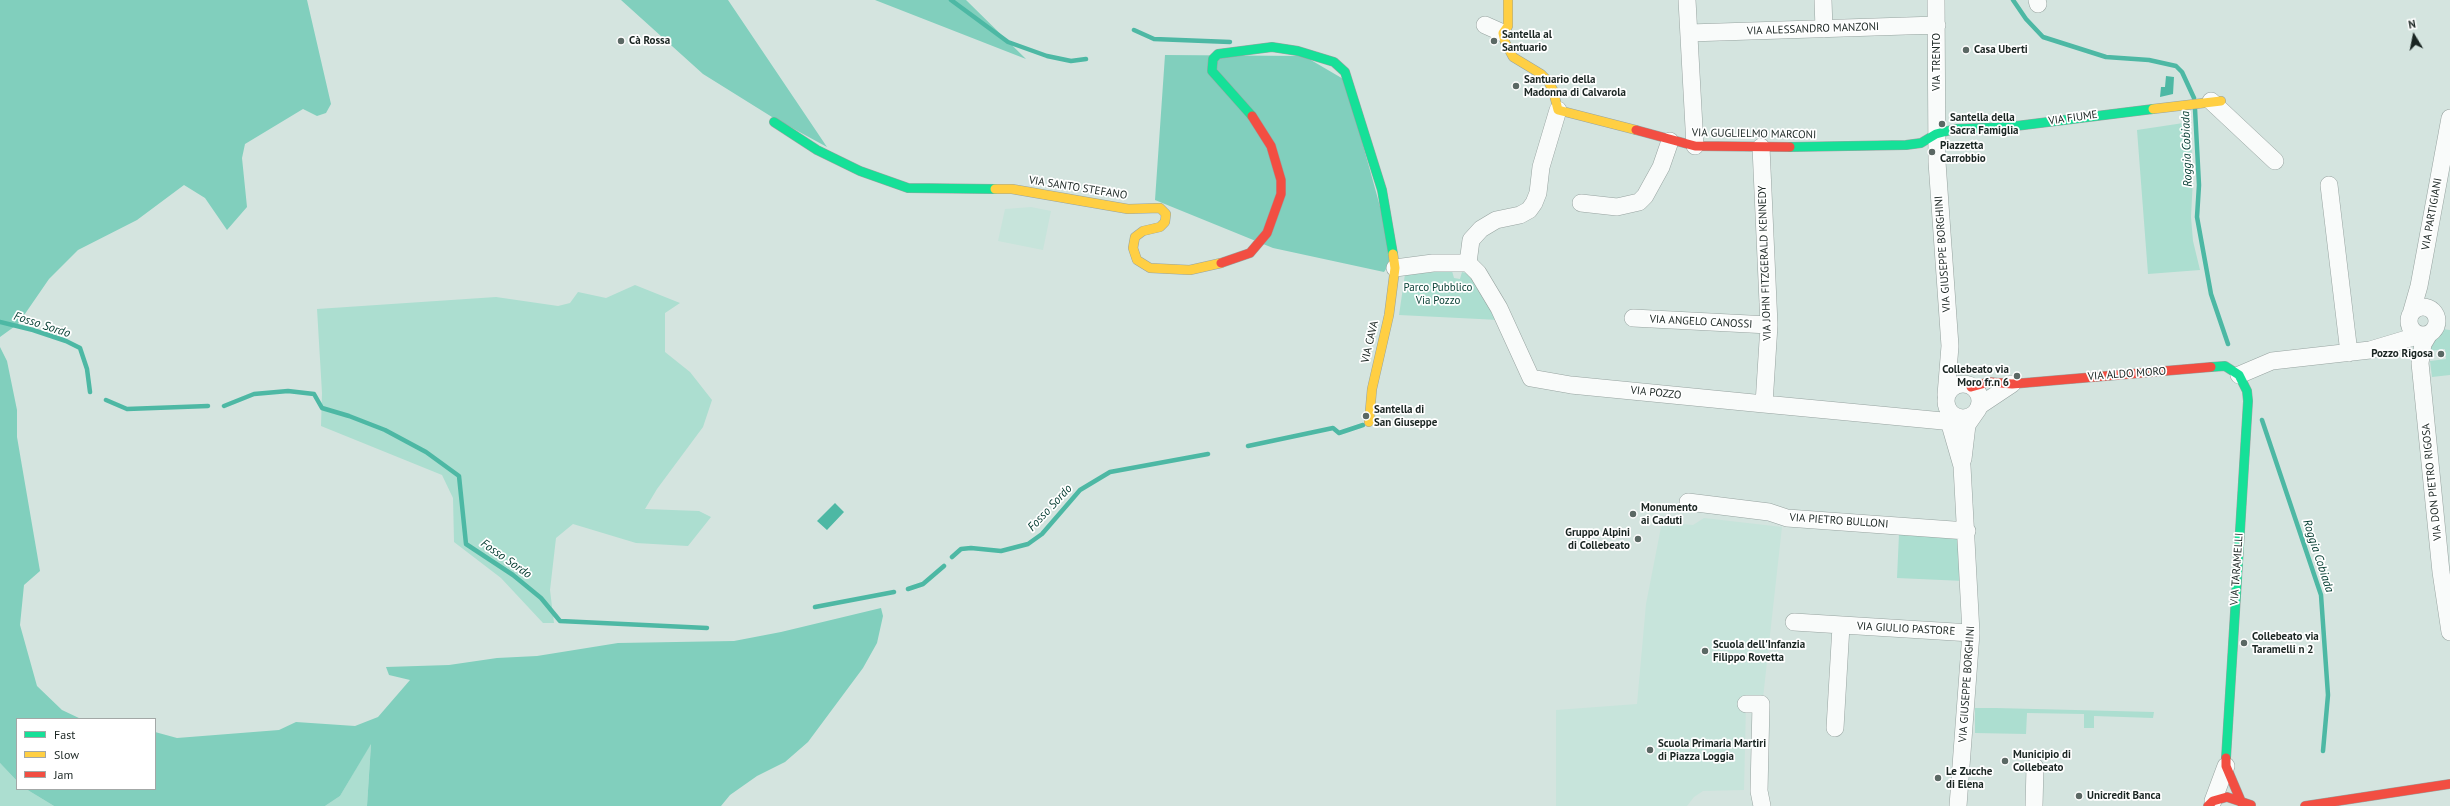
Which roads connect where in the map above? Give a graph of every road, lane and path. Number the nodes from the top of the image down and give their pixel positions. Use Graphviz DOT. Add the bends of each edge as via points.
graph roads {
  1 [pos="1508,0"];
  2 [pos="1687,0"];
  3 [pos="1823,0"];
  4 [pos="1936,0"];
  5 [pos="1484,25"];
  6 [pos="1937,25"];
  7 [pos="1824,29"];
  8 [pos="1689,32"];
  9 [pos="1503,33"];
  10 [pos="2213,102"];
  11 [pos="1558,110"];
  12 [pos="2450,118"];
  13 [pos="774,122"];
  14 [pos="1936,129"];
  15 [pos="1670,141"];
  16 [pos="1695,146"];
  17 [pos="1762,147"];
  18 [pos="2275,161"];
  19 [pos="2329,186"];
  20 [pos="1581,203"];
  21 [pos="1468,263"];
  22 [pos="1395,268"];
  23 [pos="2419,286"];
  24 [pos="2430,309"];
  25 [pos="2450,316"];
  26 [pos="1633,318"];
  27 [pos="2410,318"];
  28 [pos="1769,325"];
  29 [pos="2434,330"];
  30 [pos="2399,342"];
  31 [pos="1950,346"];
  32 [pos="2349,353"];
  33 [pos="2239,375"];
  34 [pos="2012,384"];
  35 [pos="1970,386"];
  36 [pos="1764,404"];
  37 [pos="1958,410"];
  38 [pos="1369,422"];
  39 [pos="1962,466"];
  40 [pos="1688,502"];
  41 [pos="1967,530"];
  42 [pos="2446,571"];
  43 [pos="1794,622"];
  44 [pos="1842,626"];
  45 [pos="2450,632"];
  46 [pos="1971,633"];
  47 [pos="1746,704"];
  48 [pos="1835,728"];
  49 [pos="2226,766"];
  50 [pos="2034,767"];
  51 [pos="2450,784"];
  52 [pos="2210,804"];
  53 [pos="2242,804"];
  54 [pos="1762,806"];
  55 [pos="1958,806"];
  56 [pos="2034,806"];
  57 [pos="2253,806"];
  58 [pos="2305,806"];
  1 -- 9 [label="street" via="1508,26"];
  2 -- 8 [label="street"];
  3 -- 7 [label="street"];
  4 -- 6 [label="street, VIA TRENTO"];
  5 -- 9 [label="street"];
  6 -- 7 [label="street, VIA ALESSANDRO MANZONI"];
  6 -- 14 [label="street, VIA TRENTO"];
  7 -- 8 [label="street, VIA ALESSANDRO MANZONI"];
  8 -- 16 [label="street"];
  9 -- 11 [label="street" via="1513,57 1548,81"];
  10 -- 14 [label="street, VIA FIUME" via="2008,127"];
  10 -- 18 [label="street, VIA FIUME"];
  11 -- 15 [label="street, VIA GUGLIELMO MARCONI"];
  11 -- 21 [label="street" via="1542,161 1538,193 1534,203 1529,210 1520,215 1496,220 1481,229 1471,240"];
  12 -- 23 [label="street, VIA PARTIGIANI"];
  13 -- 22 [label="street, VIA SANTO STEFANO" via="783,130 829,156 860,171 908,188 1012,189 1128,209 1160,208 1166,214 1160,227 1144,231 1135,237 1133,248 1136,260 1150,268 1190,270 1250,253 1266,232 1281,194 1281,180 1271,146 1253,117 1212,71 1213,60 1218,54 1272,47 1298,51 1334,62 1345,72 1382,190"];
  14 -- 17 [label="street, VIA GUGLIELMO MARCONI" via="1921,143 1848,147"];
  14 -- 31 [label="street, VIA GIUSEPPE BORGHINI"];
  15 -- 16 [label="street, VIA GUGLIELMO MARCONI"];
  15 -- 20 [label="street" via="1661,167 1646,196 1639,202 1617,207"];
  16 -- 17 [label="street, VIA GUGLIELMO MARCONI"];
  17 -- 28 [label="street, VIA JOHN FITZGERALD KENNEDY"];
  19 -- 32 [label="street"];
  21 -- 22 [label="street" via="1433,263"];
  21 -- 36 [label="street, VIA POZZO" via="1478,273 1499,308 1531,378 1571,385"];
  22 -- 38 [label="street, VIA CAVA" via="1389,315 1372,389"];
  23 -- 24 [label="street"];
  23 -- 27 [label="street, VIA PARTIGIANI"];
  24 -- 25 [label="street"];
  24 -- 27 [label="street" via="2420,307"];
  24 -- 29 [label="street" via="2437,317"];
  26 -- 28 [label="street, VIA ANGELO CANOSSI"];
  27 -- 29 [label="street" via="2412,330"];
  27 -- 30 [label="street"];
  28 -- 36 [label="street, VIA JOHN FITZGERALD KENNEDY"];
  29 -- 30 [label="street"];
  29 -- 42 [label="street, VIA DON PIETRO RIGOSA" via="2423,344 2421,371"];
  30 -- 32 [label="street" via="2383,348"];
  31 -- 35 [label="street, VIA GIUSEPPE BORGHINI"];
  31 -- 37 [label="street, VIA GIUSEPPE BORGHINI"];
  32 -- 33 [label="street" via="2272,361"];
  33 -- 34 [label="street, VIA ALDO MORO" via="2225,366"];
  33 -- 49 [label="street, VIA TARAMELLI" via="2247,391 2248,401"];
  34 -- 35 [label="street, VIA ALDO MORO" via="1989,382"];
  34 -- 37 [label="street, VIA ALDO MORO"];
  35 -- 37 [label="street, VIA GIUSEPPE BORGHINI" via="1978,395"];
  35 -- 37 [label="street" via="1956,386"];
  36 -- 37 [label="street, VIA POZZO" via="1914,418"];
  37 -- 39 [label="street, VIA GIUSEPPE BORGHINI"];
  37 -- 39 [label="street, VIA GIUSEPPE BORGHINI" via="1967,425"];
  39 -- 41 [label="street, VIA GIUSEPPE BORGHINI"];
  40 -- 41 [label="street, VIA PIETRO BULLONI" via="1769,512 1787,518"];
  41 -- 46 [label="street, VIA GIUSEPPE BORGHINI"];
  42 -- 45 [label="street, VIA DON PIETRO RIGOSA"];
  43 -- 44 [label="street, VIA GIULIO PASTORE"];
  44 -- 46 [label="street, VIA GIULIO PASTORE"];
  44 -- 48 [label="street, VIA GIULIO PASTORE"];
  46 -- 55 [label="street, VIA GIUSEPPE BORGHINI"];
  47 -- 54 [label="street" via="1761,704 1759,791"];
  49 -- 52 [label="street, VIA TARAMELLI"];
  49 -- 53 [label="street, VIA TARAMELLI"];
  50 -- 56 [label="street"];
  51 -- 58 [label="street"];
  52 -- 53 [label="street" via="2227,797"];
  53 -- 57 [label="street"];
}
